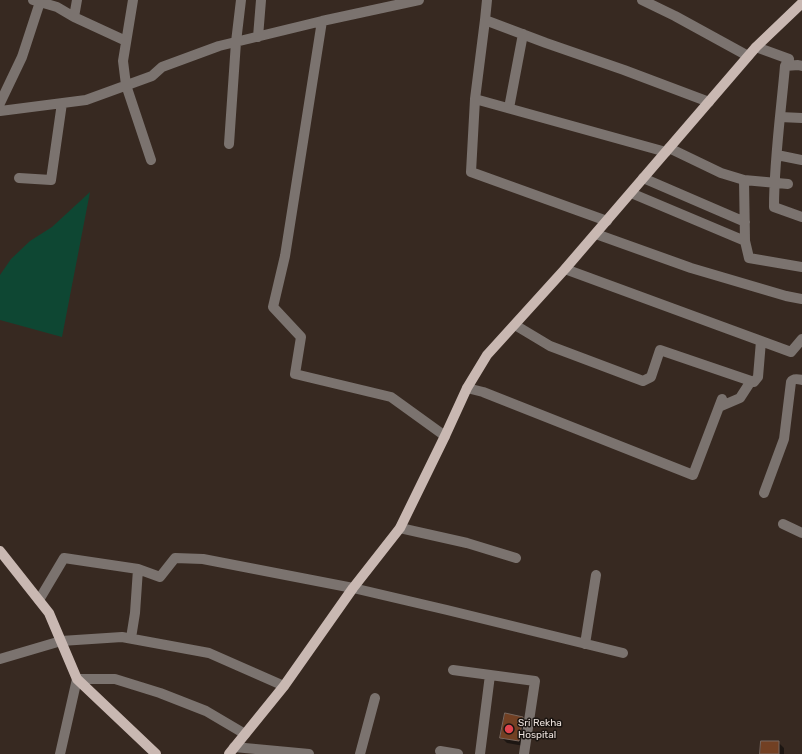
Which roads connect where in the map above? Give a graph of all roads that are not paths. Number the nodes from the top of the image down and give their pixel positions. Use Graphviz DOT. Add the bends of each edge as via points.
graph roads {
  1 [pos="77,0"];
  2 [pos="133,0"];
  3 [pos="241,0"];
  4 [pos="261,0"];
  5 [pos="419,0"];
  6 [pos="487,0"];
  7 [pos="642,0"];
  8 [pos="37,1"];
  9 [pos="802,3"];
  10 [pos="74,17"];
  11 [pos="485,20"];
  12 [pos="322,21"];
  13 [pos="523,34"];
  14 [pos="258,37"];
  15 [pos="126,41"];
  16 [pos="236,42"];
  17 [pos="756,47"];
  18 [pos="748,56"];
  19 [pos="785,66"];
  20 [pos="802,66"];
  21 [pos="126,85"];
  22 [pos="476,99"];
  23 [pos="709,102"];
  24 [pos="0,103"];
  25 [pos="62,103"];
  26 [pos="509,108"];
  27 [pos="0,111"];
  28 [pos="780,117"];
  29 [pos="802,118"];
  30 [pos="228,144"];
  31 [pos="667,150"];
  32 [pos="777,155"];
  33 [pos="151,160"];
  34 [pos="802,160"];
  35 [pos="19,178"];
  36 [pos="643,178"];
  37 [pos="744,180"];
  38 [pos="774,183"];
  39 [pos="788,184"];
  40 [pos="631,192"];
  41 [pos="802,217"];
  42 [pos="607,221"];
  43 [pos="745,222"];
  44 [pos="596,234"];
  45 [pos="745,241"];
  46 [pos="802,267"];
  47 [pos="565,269"];
  48 [pos="802,299"];
  49 [pos="515,325"];
  50 [pos="802,339"];
  51 [pos="761,341"];
  52 [pos="802,380"];
  53 [pos="751,381"];
  54 [pos="467,388"];
  55 [pos="446,436"];
  56 [pos="764,493"];
  57 [pos="783,524"];
  58 [pos="400,528"];
  59 [pos="802,533"];
  60 [pos="0,551"];
  61 [pos="516,558"];
  62 [pos="138,569"];
  63 [pos="596,575"];
  64 [pos="353,588"];
  65 [pos="39,600"];
  66 [pos="131,638"];
  67 [pos="61,641"];
  68 [pos="585,644"];
  69 [pos="624,653"];
  70 [pos="0,659"];
  71 [pos="453,670"];
  72 [pos="490,675"];
  73 [pos="77,680"];
  74 [pos="284,686"];
  75 [pos="375,698"];
  76 [pos="245,734"];
  77 [pos="231,751"];
  78 [pos="440,751"];
  79 [pos="60,754"];
  80 [pos="156,754"];
  81 [pos="309,754"];
  82 [pos="360,754"];
  83 [pos="458,754"];
  84 [pos="480,754"];
  85 [pos="524,754"];
  1 -- 10 [label="street"];
  2 -- 15 [label="street"];
  3 -- 16 [label="street"];
  4 -- 14 [label="street"];
  5 -- 12 [label="street"];
  6 -- 11 [label="street"];
  7 -- 18 [label="street"];
  8 -- 10 [label="street" via="57,7"];
  8 -- 24 [label="street" via="22,57"];
  9 -- 17 [label="main road"];
  10 -- 15 [label="street"];
  11 -- 13 [label="street"];
  11 -- 22 [label="street"];
  12 -- 14 [label="street"];
  12 -- 55 [label="street" via="285,256 273,307 301,337 295,374 391,397"];
  13 -- 23 [label="street"];
  13 -- 26 [label="street"];
  14 -- 16 [label="street"];
  15 -- 21 [label="street" via="123,61"];
  16 -- 21 [label="street" via="162,67 152,76"];
  16 -- 30 [label="street"];
  17 -- 18 [label="main road"];
  17 -- 19 [label="street" via="789,59"];
  18 -- 23 [label="main road"];
  19 -- 20 [label="street"];
  19 -- 28 [label="street"];
  21 -- 25 [label="street" via="86,100"];
  21 -- 33 [label="street"];
  22 -- 26 [label="street"];
  22 -- 42 [label="street" via="470,172"];
  23 -- 31 [label="main road"];
  25 -- 27 [label="street"];
  25 -- 35 [label="street" via="51,180"];
  26 -- 31 [label="street"];
  28 -- 29 [label="street"];
  28 -- 32 [label="street"];
  31 -- 36 [label="main road"];
  31 -- 37 [label="street" via="720,173"];
  32 -- 34 [label="street"];
  32 -- 38 [label="street"];
  36 -- 40 [label="main road"];
  36 -- 43 [label="street"];
  37 -- 38 [label="street"];
  37 -- 43 [label="street"];
  38 -- 39 [label="street"];
  38 -- 41 [label="street" via="774,207"];
  40 -- 42 [label="main road"];
  40 -- 45 [label="street"];
  42 -- 44 [label="main road"];
  43 -- 45 [label="street"];
  44 -- 47 [label="main road"];
  44 -- 48 [label="street" via="690,268"];
  45 -- 46 [label="street" via="749,258"];
  47 -- 49 [label="main road"];
  47 -- 51 [label="street"];
  49 -- 53 [label="street" via="550,346 643,381 651,377 660,350"];
  49 -- 54 [label="main road" via="487,355"];
  50 -- 51 [label="street" via="791,352"];
  51 -- 53 [label="street" via="758,377 754,382"];
  52 -- 56 [label="street" via="795,379 791,382 784,438"];
  53 -- 54 [label="street" via="740,398 720,403 693,475 483,392"];
  54 -- 55 [label="main road"];
  55 -- 58 [label="main road"];
  57 -- 59 [label="street"];
  58 -- 61 [label="street" via="467,543"];
  58 -- 64 [label="main road"];
  60 -- 65 [label="main road"];
  62 -- 64 [label="street" via="160,577 175,558 203,559"];
  62 -- 65 [label="street" via="64,558"];
  62 -- 66 [label="street"];
  63 -- 68 [label="street"];
  64 -- 68 [label="street"];
  64 -- 74 [label="main road"];
  65 -- 67 [label="main road" via="49,613"];
  66 -- 67 [label="street"];
  66 -- 74 [label="street" via="209,653"];
  67 -- 70 [label="street"];
  67 -- 73 [label="main road"];
  68 -- 69 [label="street"];
  71 -- 72 [label="street"];
  72 -- 84 [label="street"];
  72 -- 85 [label="street" via="535,681"];
  73 -- 76 [label="street" via="115,679 160,693 206,711"];
  73 -- 79 [label="street"];
  73 -- 80 [label="main road"];
  74 -- 76 [label="main road"];
  75 -- 82 [label="street"];
  76 -- 77 [label="main road"];
  77 -- 81 [label="street"];
  78 -- 83 [label="street"];
}
